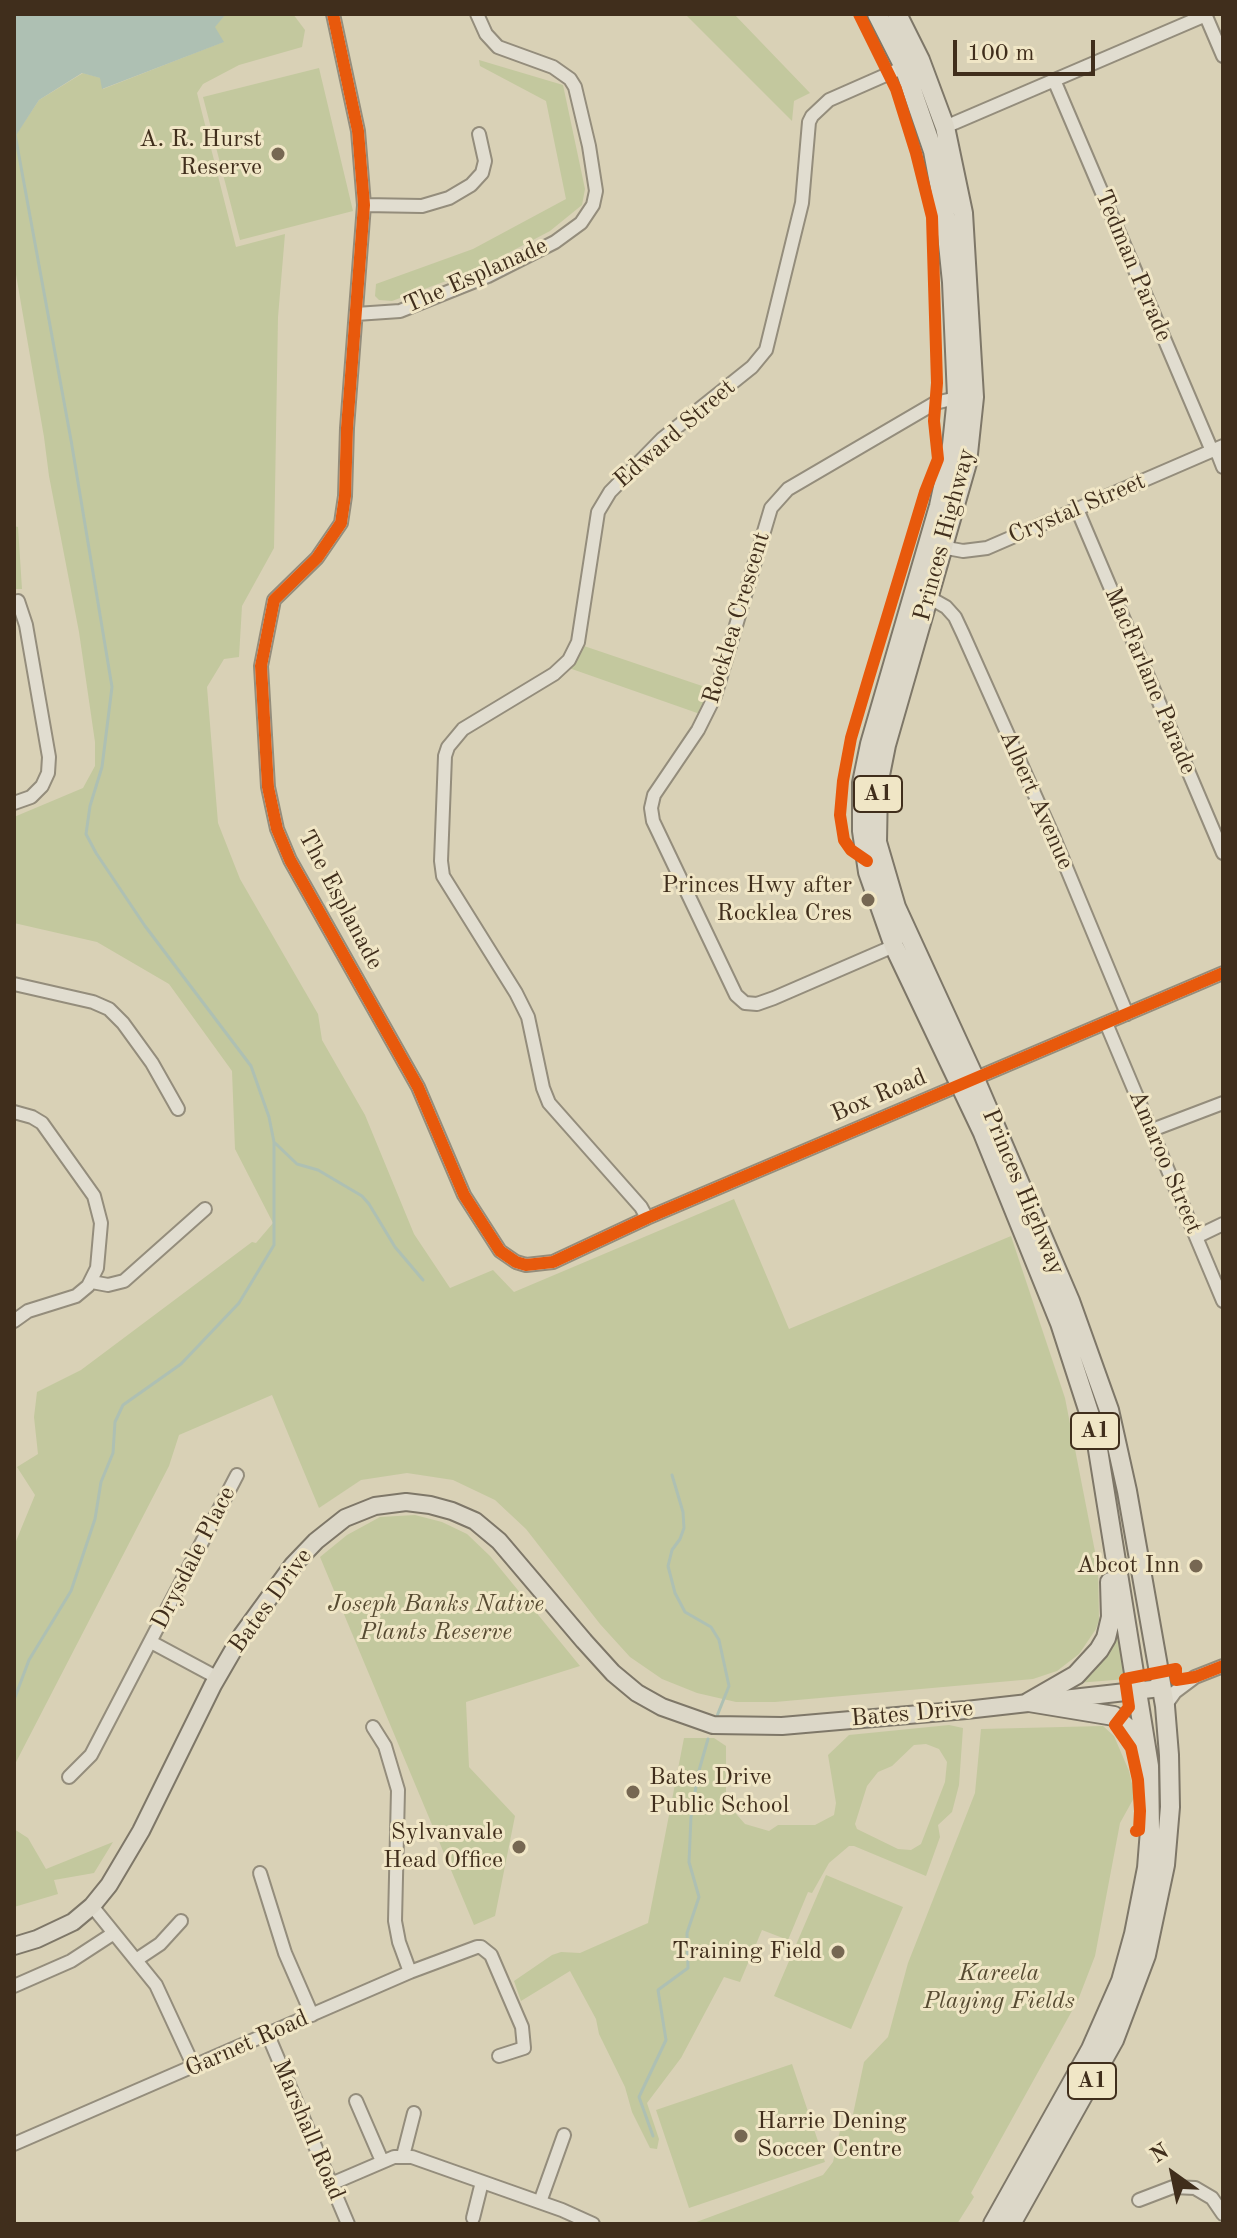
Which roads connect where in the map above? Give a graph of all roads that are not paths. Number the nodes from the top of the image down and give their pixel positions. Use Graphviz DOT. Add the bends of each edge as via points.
graph roads {
  1 [pos="333,14"];
  2 [pos="477,14"];
  3 [pos="877,14"];
  4 [pos="897,14"];
  5 [pos="1206,14"];
  6 [pos="1223,56"];
  7 [pos="904,67"];
  8 [pos="1054,80"];
  9 [pos="945,127"];
  10 [pos="479,134"];
  11 [pos="364,205"];
  12 [pos="356,314"];
  13 [pos="965,397"];
  14 [pos="1217,449"];
  15 [pos="1223,467"];
  16 [pos="1077,509"];
  17 [pos="936,546"];
  18 [pos="930,598"];
  19 [pos="18,601"];
  20 [pos="14,803"];
  21 [pos="1223,853"];
  22 [pos="894,946"];
  23 [pos="1223,973"];
  24 [pos="14,984"];
  25 [pos="1127,1014"];
  26 [pos="1106,1023"];
  27 [pos="968,1082"];
  28 [pos="1223,1103"];
  29 [pos="178,1109"];
  30 [pos="14,1112"];
  31 [pos="1152,1130"];
  32 [pos="205,1209"];
  33 [pos="647,1218"];
  34 [pos="1223,1224"];
  35 [pos="1196,1237"];
  36 [pos="553,1262"];
  37 [pos="92,1282"];
  38 [pos="1223,1301"];
  39 [pos="14,1321"];
  40 [pos="237,1475"];
  41 [pos="1115,1552"];
  42 [pos="151,1642"];
  43 [pos="1223,1666"];
  44 [pos="1195,1677"];
  45 [pos="218,1678"];
  46 [pos="1162,1690"];
  47 [pos="1139,1692"];
  48 [pos="1029,1702"];
  49 [pos="373,1727"];
  50 [pos="1149,1766"];
  51 [pos="69,1777"];
  52 [pos="260,1873"];
  53 [pos="92,1906"];
  54 [pos="181,1921"];
  55 [pos="114,1933"];
  56 [pos="14,1946"];
  57 [pos="136,1960"];
  58 [pos="410,1972"];
  59 [pos="14,1986"];
  60 [pos="312,2015"];
  61 [pos="268,2035"];
  62 [pos="499,2056"];
  63 [pos="194,2067"];
  64 [pos="356,2101"];
  65 [pos="414,2113"];
  66 [pos="564,2135"];
  67 [pos="14,2144"];
  68 [pos="403,2156"];
  69 [pos="382,2161"];
  70 [pos="482,2182"];
  71 [pos="331,2184"];
  72 [pos="1139,2200"];
  73 [pos="540,2202"];
  74 [pos="1223,2214"];
  75 [pos="473,2218"];
  76 [pos="348,2224"];
  77 [pos="593,2224"];
  78 [pos="993,2224"];
  79 [pos="1011,2224"];
  1 -- 11 [label="street" via="358,131"];
  2 -- 12 [label="street, The Esplanade" via="498,47 553,67 575,87 596,191 593,205 570,232 488,276 400,311"];
  3 -- 7 [label="highway, Princes Highway / A1"];
  4 -- 9 [label="highway, Princes Highway / A1"];
  5 -- 6 [label="street"];
  5 -- 8 [label="street"];
  7 -- 13 [label="highway, Princes Highway / A1" via="933,151 945,215"];
  7 -- 33 [label="street, Edward Street" via="829,100 809,122 802,203 766,350 662,439 610,492 598,512 574,653 554,674 463,729 445,756 443,876 528,1017 549,1103"];
  8 -- 9 [label="street"];
  8 -- 14 [label="street, Tedman Parade"];
  9 -- 13 [label="highway, Princes Highway / A1" via="963,213"];
  10 -- 11 [label="street" via="485,174 471,185 413,207"];
  11 -- 12 [label="street"];
  12 -- 36 [label="street, The Esplanade" via="341,523 317,558 274,600 261,666 270,799 290,860 418,1087 464,1195 492,1242 516,1262"];
  13 -- 17 [label="highway, Princes Highway / A1"];
  13 -- 22 [label="street, Rocklea Crescent" via="935,403 788,489 771,508 715,696 651,808 736,995 745,1003 774,998"];
  14 -- 15 [label="street, Tedman Parade"];
  14 -- 16 [label="street, Crystal Street"];
  16 -- 17 [label="street, Crystal Street" via="987,548"];
  16 -- 21 [label="street, MacFarlane Parade"];
  17 -- 18 [label="highway, Princes Highway / A1"];
  17 -- 22 [label="highway, Princes Highway / A1" via="862,783 868,872"];
  18 -- 25 [label="street, Albert Avenue" via="955,617"];
  18 -- 27 [label="highway, Princes Highway / A1" via="886,745 878,785 877,842 896,907"];
  19 -- 20 [label="street" via="49,757 42,786"];
  22 -- 27 [label="highway, Princes Highway / A1"];
  23 -- 25 [label="street, Box Road"];
  24 -- 29 [label="street" via="109,1009 152,1063"];
  25 -- 26 [label="street, Box Road"];
  26 -- 27 [label="street, Box Road"];
  26 -- 31 [label="street, Amaroo Street"];
  27 -- 33 [label="street, Box Road"];
  27 -- 41 [label="highway, Princes Highway / A1" via="983,1133 1069,1347 1095,1431"];
  27 -- 46 [label="highway, Princes Highway / A1" via="1070,1301 1109,1410"];
  28 -- 31 [label="street"];
  30 -- 37 [label="street" via="42,1123 98,1203 100,1236"];
  31 -- 35 [label="street, Amaroo Street"];
  32 -- 37 [label="street" via="124,1281"];
  33 -- 36 [label="street, Box Road"];
  34 -- 35 [label="street"];
  35 -- 38 [label="street, Amaroo Street"];
  37 -- 39 [label="street" via="76,1296 28,1311"];
  40 -- 42 [label="street, Drysdale Place"];
  41 -- 47 [label="highway, Princes Highway / A1"];
  41 -- 48 [label="highway" via="1109,1572 1109,1627 1099,1650 1076,1675"];
  42 -- 45 [label="street, Drysdale Place"];
  42 -- 51 [label="street, Drysdale Place" via="91,1755"];
  43 -- 44 [label="street"];
  44 -- 46 [label="street" via="1174,1680"];
  44 -- 46 [label="street" via="1175,1692"];
  45 -- 48 [label="main road, Bates Drive" via="242,1635 316,1541 358,1512 406,1502 475,1521 499,1541 613,1673 637,1693 686,1717 713,1725 769,1726"];
  45 -- 53 [label="main road, Bates Drive" via="122,1867"];
  46 -- 47 [label="main road, Bates Drive"];
  46 -- 79 [label="highway, Princes Highway / A1" via="1170,1807 1165,1865 1146,1955 1114,2040"];
  47 -- 48 [label="main road, Bates Drive"];
  47 -- 50 [label="highway, Princes Highway / A1"];
  48 -- 50 [label="highway" via="1114,1716 1130,1730"];
  49 -- 58 [label="street" via="385,1746 398,1790 395,1921"];
  50 -- 78 [label="highway, Princes Highway / A1" via="1147,1868 1121,1981 1091,2049"];
  52 -- 60 [label="street" via="285,1953"];
  53 -- 55 [label="street"];
  53 -- 56 [label="main road, Bates Drive" via="59,1930"];
  54 -- 57 [label="street"];
  55 -- 57 [label="street"];
  55 -- 59 [label="street" via="71,1961"];
  57 -- 63 [label="street" via="159,1991"];
  58 -- 60 [label="street, Garnet Road"];
  58 -- 62 [label="street, Garnet Road" via="481,1947 494,1960 522,2027 524,2048"];
  60 -- 61 [label="street, Garnet Road"];
  61 -- 63 [label="street, Garnet Road"];
  61 -- 71 [label="street, Marshall Road"];
  63 -- 67 [label="street, Garnet Road"];
  64 -- 69 [label="street"];
  65 -- 68 [label="street"];
  66 -- 73 [label="street"];
  68 -- 69 [label="street"];
  68 -- 70 [label="street"];
  69 -- 71 [label="street"];
  70 -- 73 [label="street"];
  70 -- 75 [label="street"];
  71 -- 76 [label="street, Marshall Road"];
  72 -- 74 [label="street" via="1173,2187 1195,2188 1212,2198"];
  73 -- 77 [label="street"];
}
